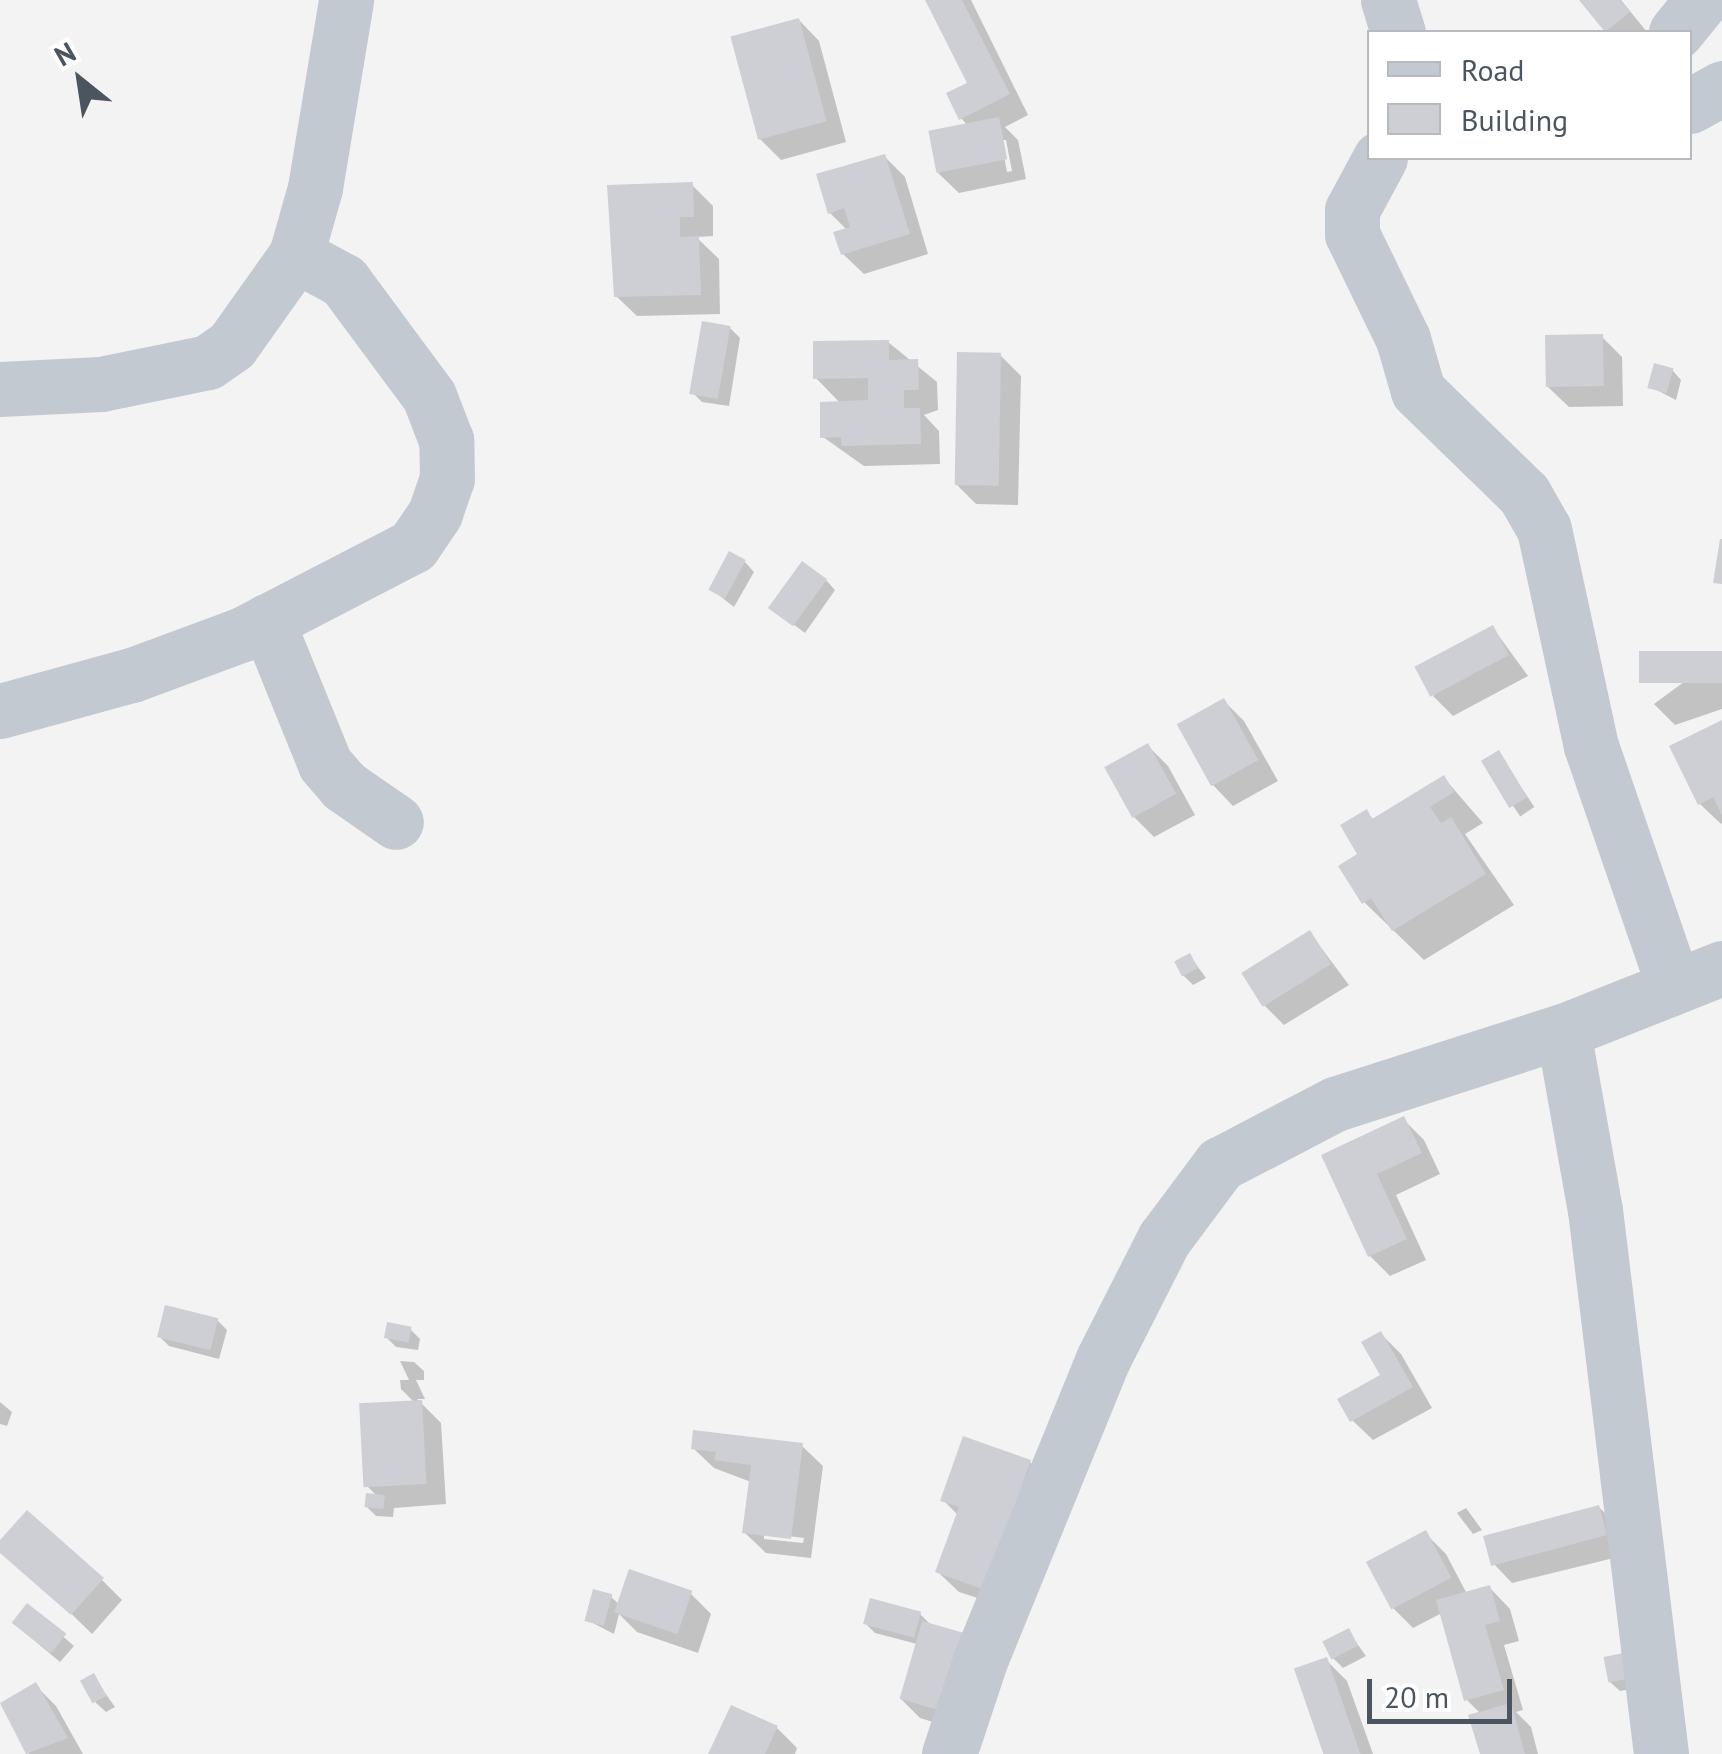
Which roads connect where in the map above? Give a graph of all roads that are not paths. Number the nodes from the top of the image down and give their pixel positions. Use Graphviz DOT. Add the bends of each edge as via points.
graph roads {
  1 [pos="346,0"];
  2 [pos="1388,0"];
  3 [pos="1702,0"];
  4 [pos="1397,30"];
  5 [pos="1678,30"];
  6 [pos="1722,88"];
  7 [pos="1692,105"];
  8 [pos="1379,160"];
  9 [pos="296,255"];
  10 [pos="0,389"];
  11 [pos="267,621"];
  12 [pos="0,712"];
  13 [pos="396,822"];
  14 [pos="1698,978"];
  15 [pos="1562,1031"];
  16 [pos="950,1754"];
  17 [pos="1661,1754"];
  1 -- 9 [label="street" via="315,188"];
  2 -- 4 [label="street"];
  3 -- 5 [label="street"];
  6 -- 7 [label="street"];
  8 -- 14 [label="street" via="1352,210 1352,234 1404,339 1418,390 1524,494 1544,529 1591,746"];
  9 -- 10 [label="street" via="232,345 208,362 101,384"];
  9 -- 11 [label="street" via="344,281 404,354 446,440 447,479 413,546"];
  11 -- 12 [label="street" via="196,654"];
  11 -- 13 [label="street" via="325,764 344,786"];
  14 -- 15 [label="street"];
  15 -- 16 [label="street" via="1335,1104 1220,1164 1198,1186 1104,1359 980,1658"];
  15 -- 17 [label="street" via="1595,1210"];
}
